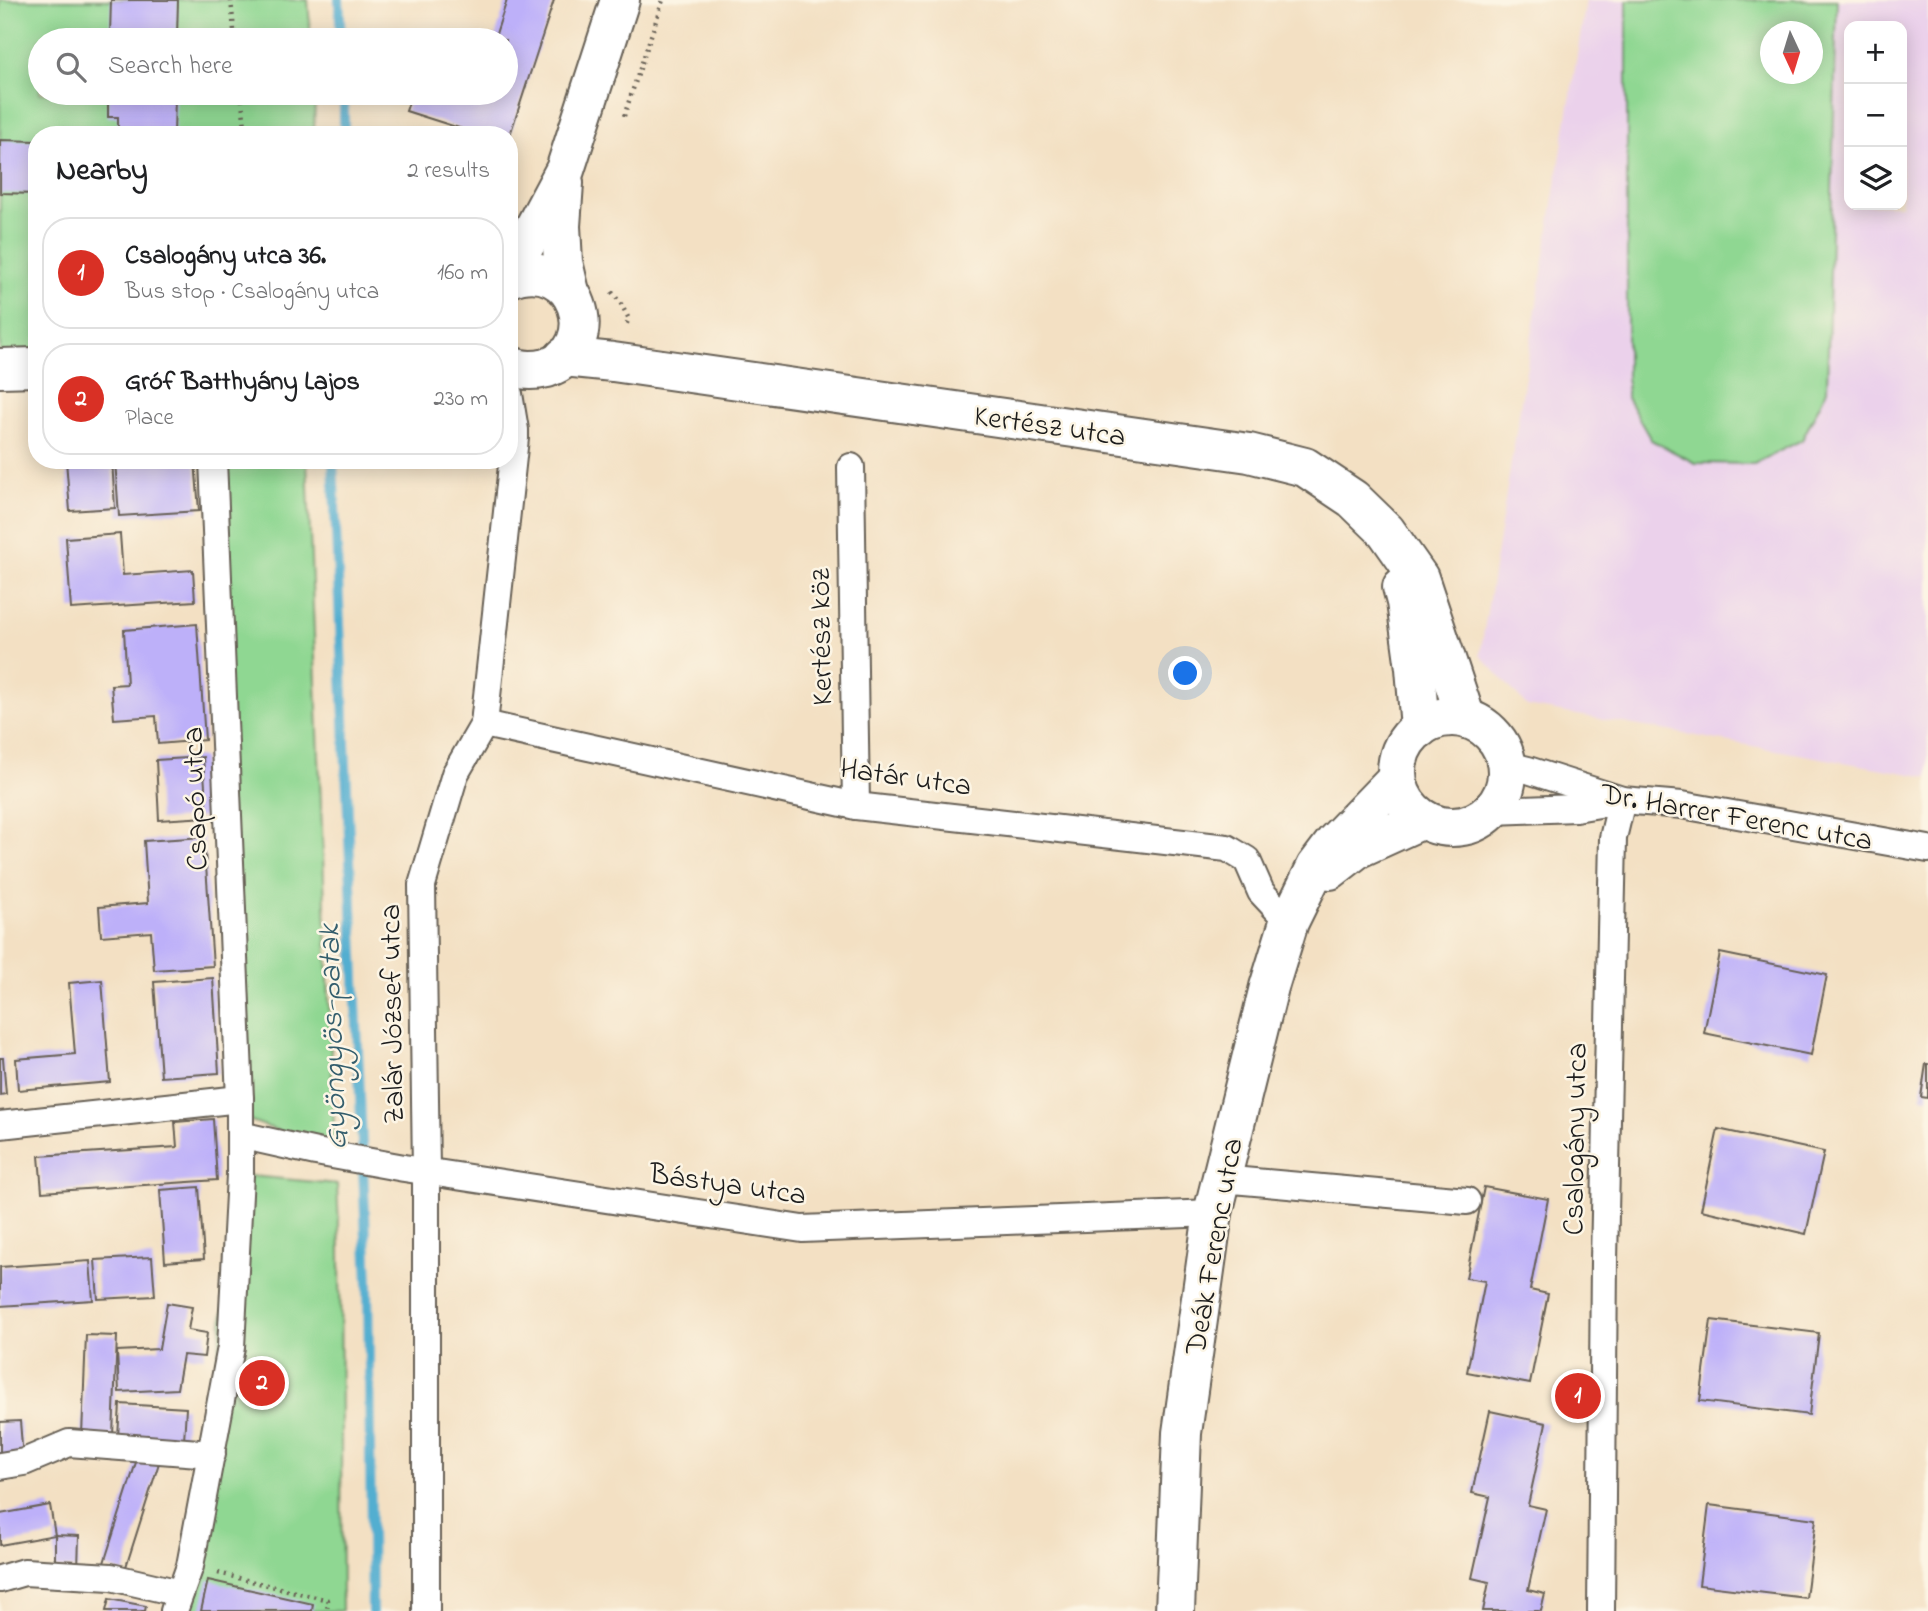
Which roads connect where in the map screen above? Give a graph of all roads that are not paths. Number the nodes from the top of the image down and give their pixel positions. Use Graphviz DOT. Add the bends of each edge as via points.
graph roads {
  1 [pos="620,0"];
  2 [pos="565,170"];
  3 [pos="518,259"];
  4 [pos="518,274"];
  5 [pos="574,301"];
  6 [pos="539,363"];
  7 [pos="28,367"];
  8 [pos="0,368"];
  9 [pos="692,374"];
  10 [pos="518,422"];
  11 [pos="851,467"];
  12 [pos="213,469"];
  13 [pos="511,469"];
  14 [pos="1387,531"];
  15 [pos="1466,719"];
  16 [pos="484,724"];
  17 [pos="1420,728"];
  18 [pos="1507,765"];
  19 [pos="1397,778"];
  20 [pos="1622,800"];
  21 [pos="856,806"];
  22 [pos="1492,811"];
  23 [pos="1423,819"];
  24 [pos="1928,849"];
  25 [pos="1296,906"];
  26 [pos="240,1099"];
  27 [pos="0,1125"];
  28 [pos="240,1135"];
  29 [pos="415,1170"];
  30 [pos="1217,1196"];
  31 [pos="1467,1201"];
  32 [pos="212,1454"];
  33 [pos="0,1466"];
  34 [pos="0,1579"];
  35 [pos="177,1602"];
  36 [pos="426,1611"];
  37 [pos="1175,1611"];
  38 [pos="1601,1611"];
  1 -- 2 [label="street"];
  2 -- 3 [label="street"];
  2 -- 5 [label="street" via="562,250"];
  4 -- 5 [label="street" via="547,275 560,282"];
  5 -- 6 [label="street" via="580,323 573,347"];
  5 -- 9 [label="street" via="587,320 619,340"];
  6 -- 9 [label="street, Kertész utca"];
  6 -- 10 [label="street"];
  7 -- 8 [label="street"];
  9 -- 14 [label="street, Kertész utca" via="1278,459 1305,467 1353,499"];
  11 -- 21 [label="street, Kertész köz"];
  12 -- 26 [label="street, Csapó utca"];
  13 -- 16 [label="street, Zalár József utca"];
  14 -- 15 [label="street, Kertész utca" via="1419,578"];
  14 -- 17 [label="street" via="1406,602"];
  15 -- 17 [label="street" via="1448,718"];
  15 -- 18 [label="street" via="1494,736"];
  16 -- 21 [label="street, Határ utca"];
  16 -- 29 [label="street, Zalár József utca" via="455,775 422,885"];
  17 -- 19 [label="street" via="1405,744"];
  18 -- 20 [label="street, Dr. Harrer Ferenc utca"];
  18 -- 22 [label="street" via="1506,782"];
  19 -- 23 [label="street" via="1411,810"];
  19 -- 25 [label="street" via="1335,842"];
  20 -- 22 [label="street" via="1576,808"];
  20 -- 24 [label="street, Dr. Harrer Ferenc utca" via="1682,805"];
  20 -- 38 [label="street, Csalogány utca" via="1613,838"];
  21 -- 25 [label="street, Határ utca" via="1227,848 1247,860 1261,892"];
  22 -- 23 [label="street" via="1460,827 1443,827"];
  23 -- 25 [label="street" via="1357,849"];
  25 -- 30 [label="street, Deák Ferenc utca" via="1269,987"];
  26 -- 27 [label="street"];
  26 -- 28 [label="street, Csapó utca"];
  28 -- 29 [label="street, Bástya utca"];
  28 -- 32 [label="street, Csapó utca" via="230,1347"];
  29 -- 30 [label="street, Bástya utca" via="802,1229"];
  29 -- 36 [label="street, Zalár József utca"];
  30 -- 31 [label="street, Bástya utca"];
  30 -- 37 [label="street, Deák Ferenc utca" via="1182,1433"];
  32 -- 33 [label="street" via="69,1443 24,1462"];
  32 -- 35 [label="street, Csapó utca" via="190,1566"];
  34 -- 35 [label="street" via="24,1572 111,1577"];
}
